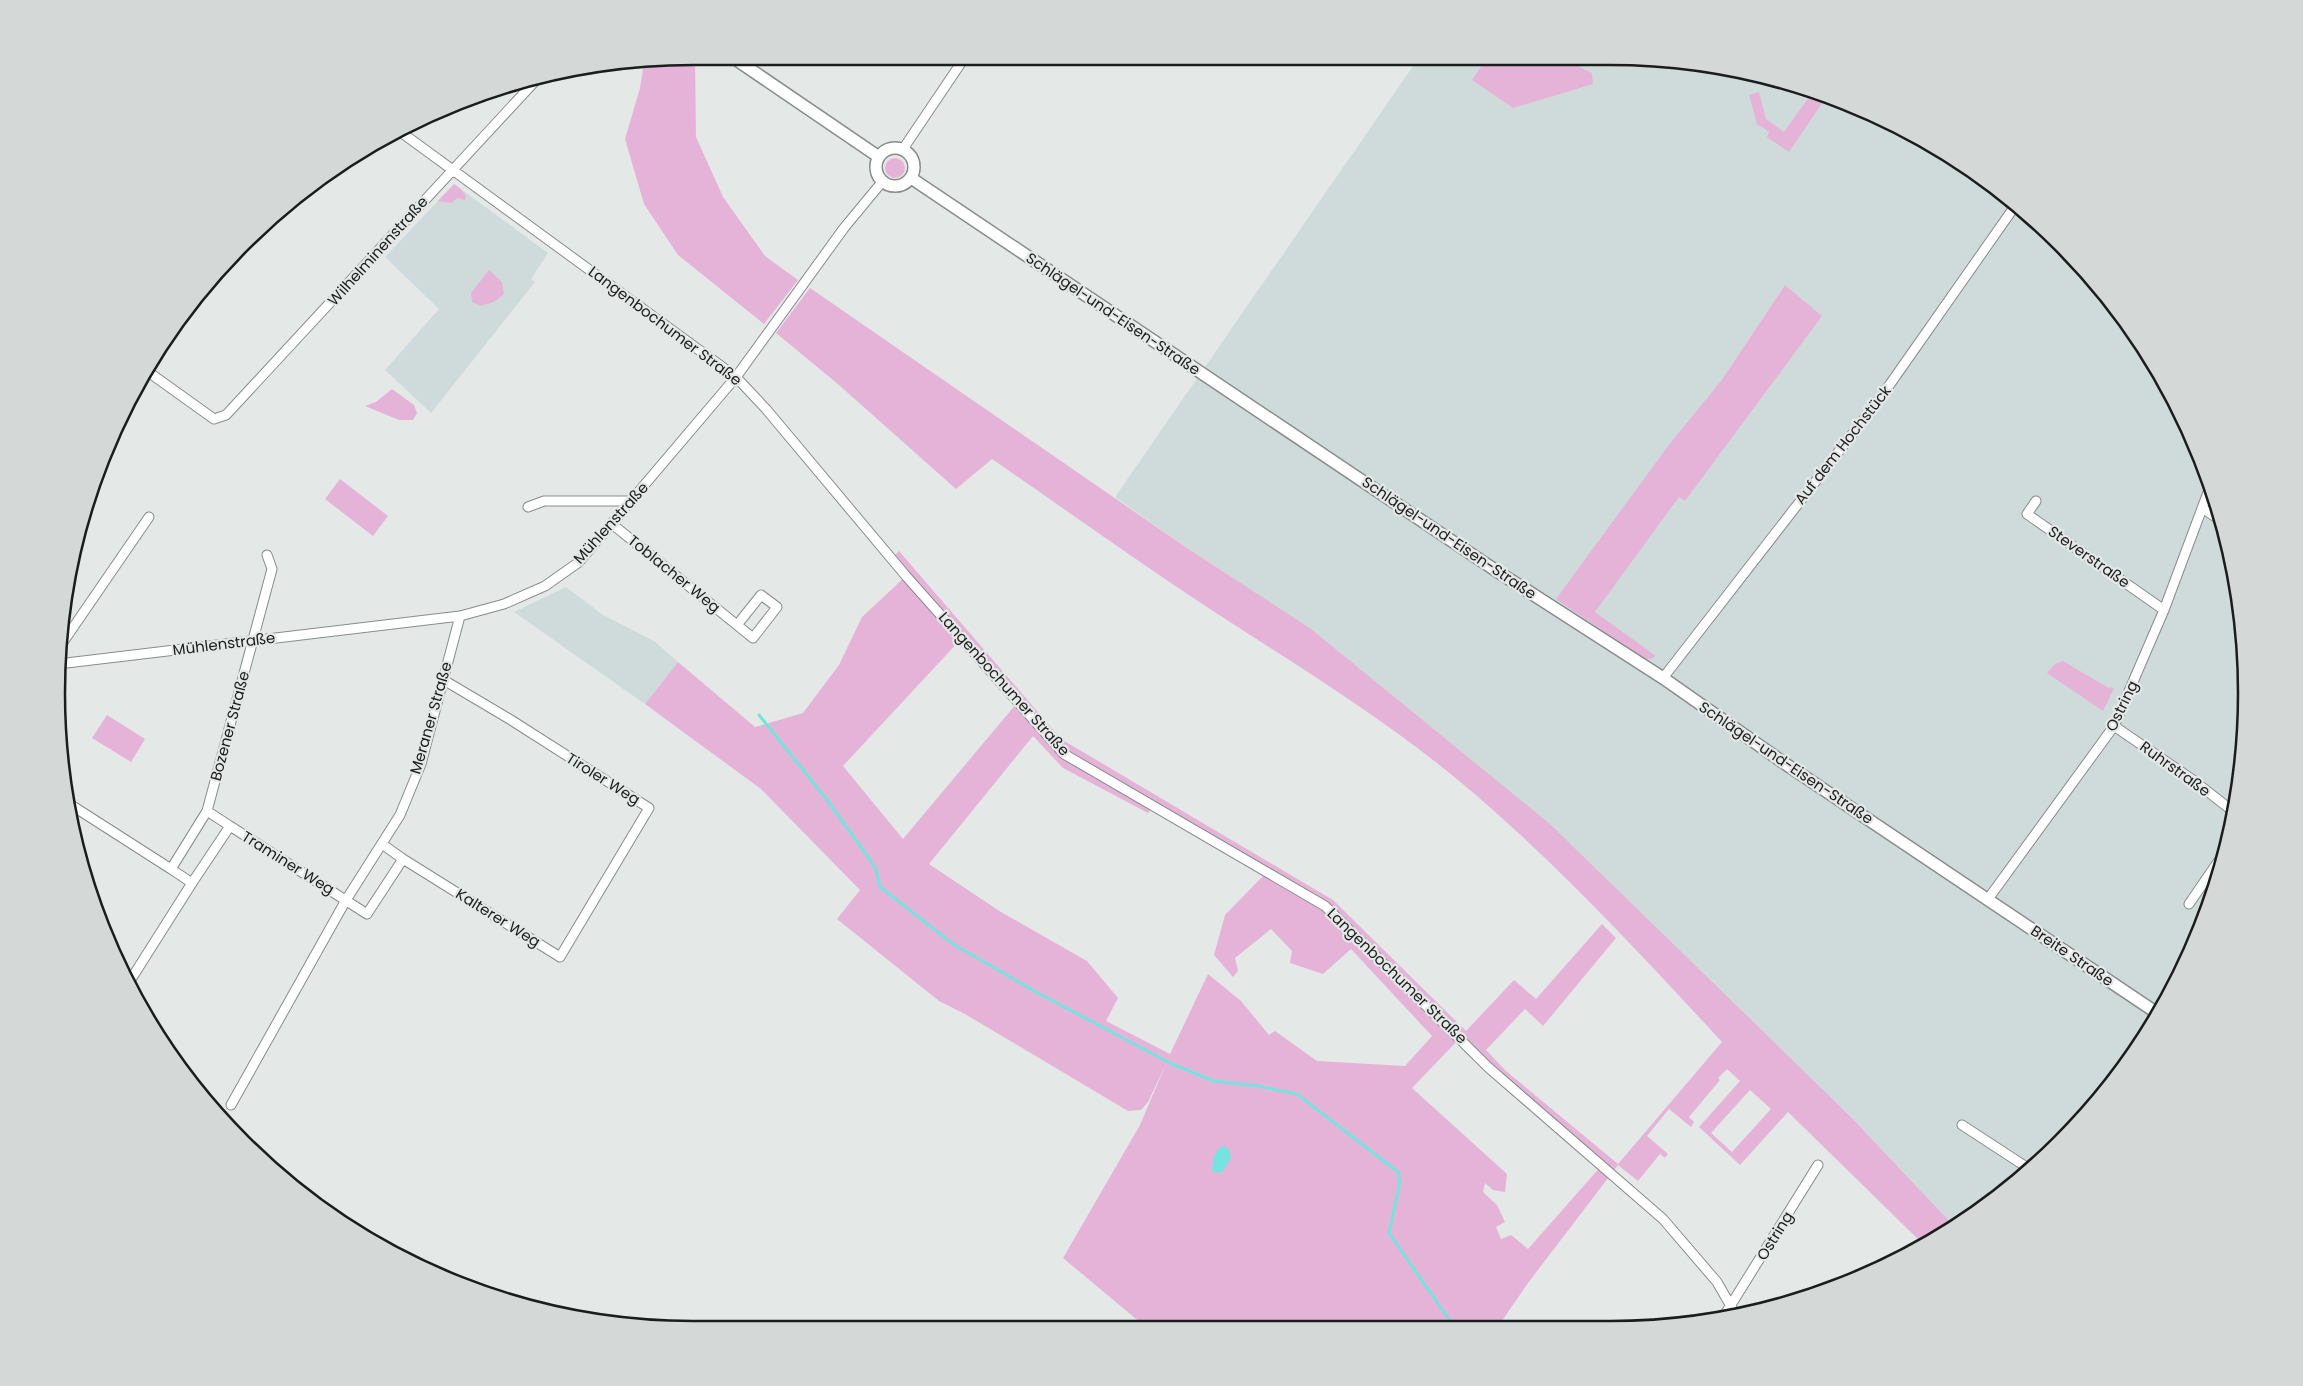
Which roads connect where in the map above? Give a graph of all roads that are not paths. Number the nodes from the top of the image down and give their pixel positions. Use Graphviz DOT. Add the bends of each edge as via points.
graph roads {
  1 [pos="747,65"];
  2 [pos="961,65"];
  3 [pos="531,86"];
  4 [pos="405,135"];
  5 [pos="903,149"];
  6 [pos="879,157"];
  7 [pos="452,170"];
  8 [pos="912,178"];
  9 [pos="882,182"];
  10 [pos="2012,211"];
  11 [pos="152,374"];
  12 [pos="736,377"];
  13 [pos="2207,496"];
  14 [pos="631,501"];
  15 [pos="2036,501"];
  16 [pos="528,507"];
  17 [pos="2202,508"];
  18 [pos="2212,515"];
  19 [pos="149,517"];
  20 [pos="612,524"];
  21 [pos="266,555"];
  22 [pos="2164,610"];
  23 [pos="460,616"];
  24 [pos="737,625"];
  25 [pos="68,635"];
  26 [pos="252,641"];
  27 [pos="66,663"];
  28 [pos="1663,678"];
  29 [pos="442,679"];
  30 [pos="2114,726"];
  31 [pos="2228,807"];
  32 [pos="76,808"];
  33 [pos="207,811"];
  34 [pos="230,826"];
  35 [pos="382,844"];
  36 [pos="403,858"];
  37 [pos="171,869"];
  38 [pos="2213,869"];
  39 [pos="192,883"];
  40 [pos="1988,899"];
  41 [pos="346,900"];
  42 [pos="2189,904"];
  43 [pos="579,924"];
  44 [pos="133,976"];
  45 [pos="2152,1010"];
  46 [pos="231,1105"];
  47 [pos="1962,1125"];
  48 [pos="1818,1165"];
  49 [pos="2024,1165"];
  50 [pos="1733,1309"];
  51 [pos="1734,1309"];
  1 -- 6 [label="street"];
  2 -- 5 [label="street"];
  3 -- 7 [label="street, Wilhelminenstraße"];
  4 -- 7 [label="street, Langenbochumer Straße"];
  5 -- 6 [label="street" via="889,149"];
  5 -- 8 [label="street" via="914,162"];
  6 -- 9 [label="street" via="876,171"];
  7 -- 11 [label="street, Wilhelminenstraße" via="226,416 214,419"];
  7 -- 12 [label="street, Langenbochumer Straße"];
  8 -- 9 [label="street" via="897,186"];
  8 -- 28 [label="street, Schlägel-und-Eisen-Straße" via="1487,564"];
  9 -- 12 [label="street, Mühlenstraße" via="844,228"];
  10 -- 28 [label="street, Auf dem Hochstück" via="1881,397"];
  12 -- 14 [label="street, Mühlenstraße"];
  12 -- 50 [label="street, Langenbochumer Straße" via="1064,754 1325,906 1489,1068 1664,1219 1718,1282"];
  13 -- 17 [label="street, Ostring"];
  14 -- 16 [label="street" via="544,501"];
  14 -- 20 [label="street, Mühlenstraße"];
  15 -- 22 [label="street, Steverstraße" via="2027,514"];
  17 -- 18 [label="street"];
  17 -- 22 [label="street, Ostring"];
  19 -- 25 [label="street"];
  20 -- 23 [label="street, Mühlenstraße" via="579,562 545,586 504,604"];
  20 -- 24 [label="street, Toblacher Weg"];
  21 -- 26 [label="street, Bozener Straße" via="272,569"];
  22 -- 30 [label="street, Ostring"];
  23 -- 26 [label="street, Mühlenstraße"];
  23 -- 29 [label="street, Meraner Straße"];
  24 -- 24 [label="street, Toblacher Weg" via="753,638 777,607 761,595"];
  26 -- 27 [label="street, Mühlenstraße"];
  26 -- 33 [label="street, Bozener Straße"];
  28 -- 40 [label="street, Schlägel-und-Eisen-Straße"];
  29 -- 35 [label="street, Meraner Straße" via="421,764 400,815"];
  29 -- 43 [label="street, Tiroler Weg" via="649,808"];
  30 -- 31 [label="street, Ruhrstraße"];
  30 -- 40 [label="street, Ostring"];
  32 -- 37 [label="street"];
  33 -- 34 [label="street"];
  33 -- 37 [label="street, Bozener Straße"];
  34 -- 39 [label="street"];
  34 -- 41 [label="street, Traminer Weg"];
  35 -- 36 [label="street"];
  35 -- 41 [label="street, Meraner Straße"];
  36 -- 41 [label="street" via="367,914"];
  36 -- 43 [label="street, Kalterer Weg" via="560,957"];
  37 -- 39 [label="street"];
  38 -- 42 [label="street"];
  39 -- 44 [label="street"];
  40 -- 45 [label="street, Breite Straße"];
  41 -- 46 [label="street, Meraner Straße"];
  47 -- 49 [label="street"];
  48 -- 51 [label="street, Ostring"];
}
